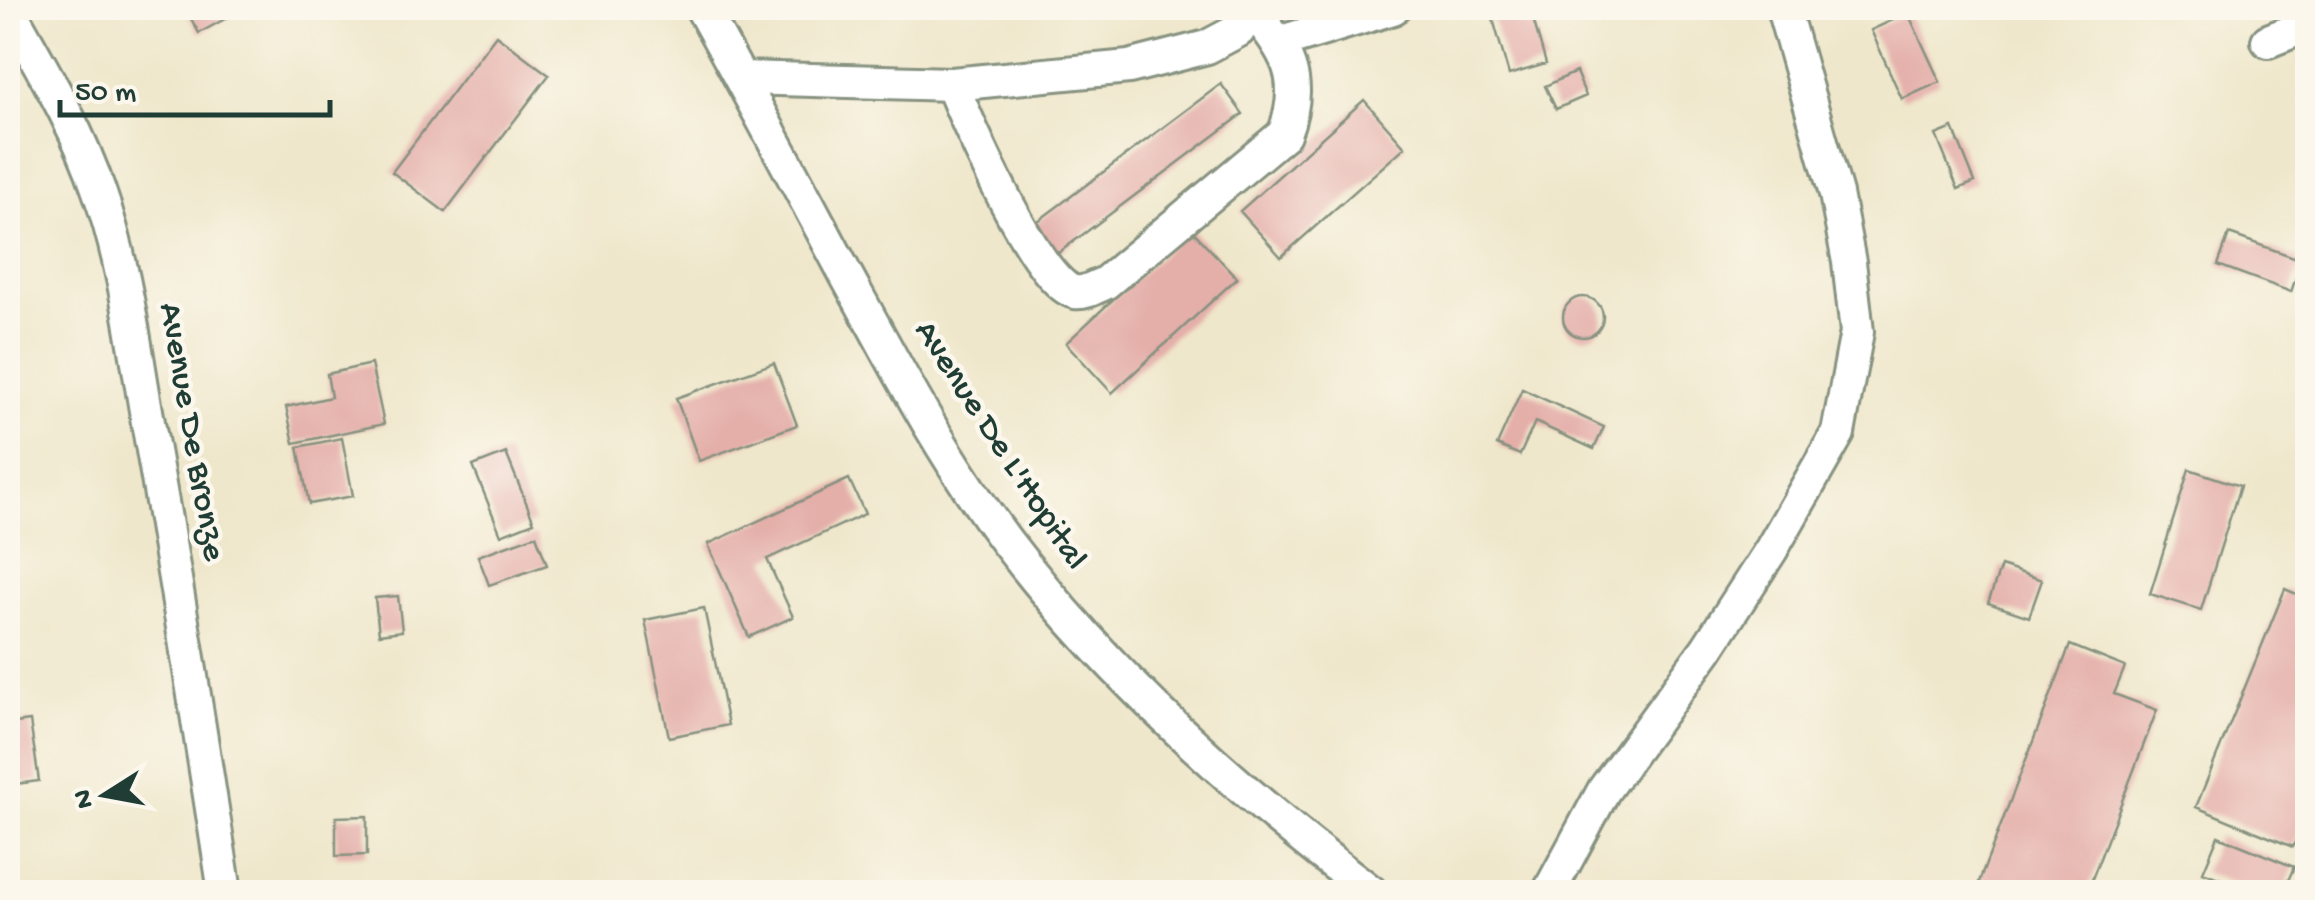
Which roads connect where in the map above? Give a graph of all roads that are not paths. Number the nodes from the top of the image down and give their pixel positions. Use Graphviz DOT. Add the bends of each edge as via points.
graph roads {
  1 [pos="8,8"];
  2 [pos="702,8"];
  3 [pos="1250,8"];
  4 [pos="1392,8"];
  5 [pos="1782,8"];
  6 [pos="2308,26"];
  7 [pos="2268,41"];
  8 [pos="1278,44"];
  9 [pos="741,78"];
  10 [pos="952,84"];
  11 [pos="224,892"];
  12 [pos="1371,892"];
  13 [pos="1549,892"];
  1 -- 11 [label="street, Avenue De Bronze" via="80,143 116,252"];
  2 -- 9 [label="street, Avenue De L'Hopital"];
  3 -- 8 [label="street"];
  3 -- 10 [label="street" via="1239,30 1176,56 1129,67"];
  4 -- 8 [label="street"];
  5 -- 13 [label="street" via="1849,262 1857,332 1838,432 1718,632 1604,790"];
  6 -- 7 [label="street"];
  8 -- 10 [label="street" via="1296,88 1284,134 1105,282 1075,292 1048,269 1005,202"];
  9 -- 10 [label="street"];
  9 -- 12 [label="street, Avenue De L'Hopital" via="898,372 1004,538 1151,705 1288,829"];
}
